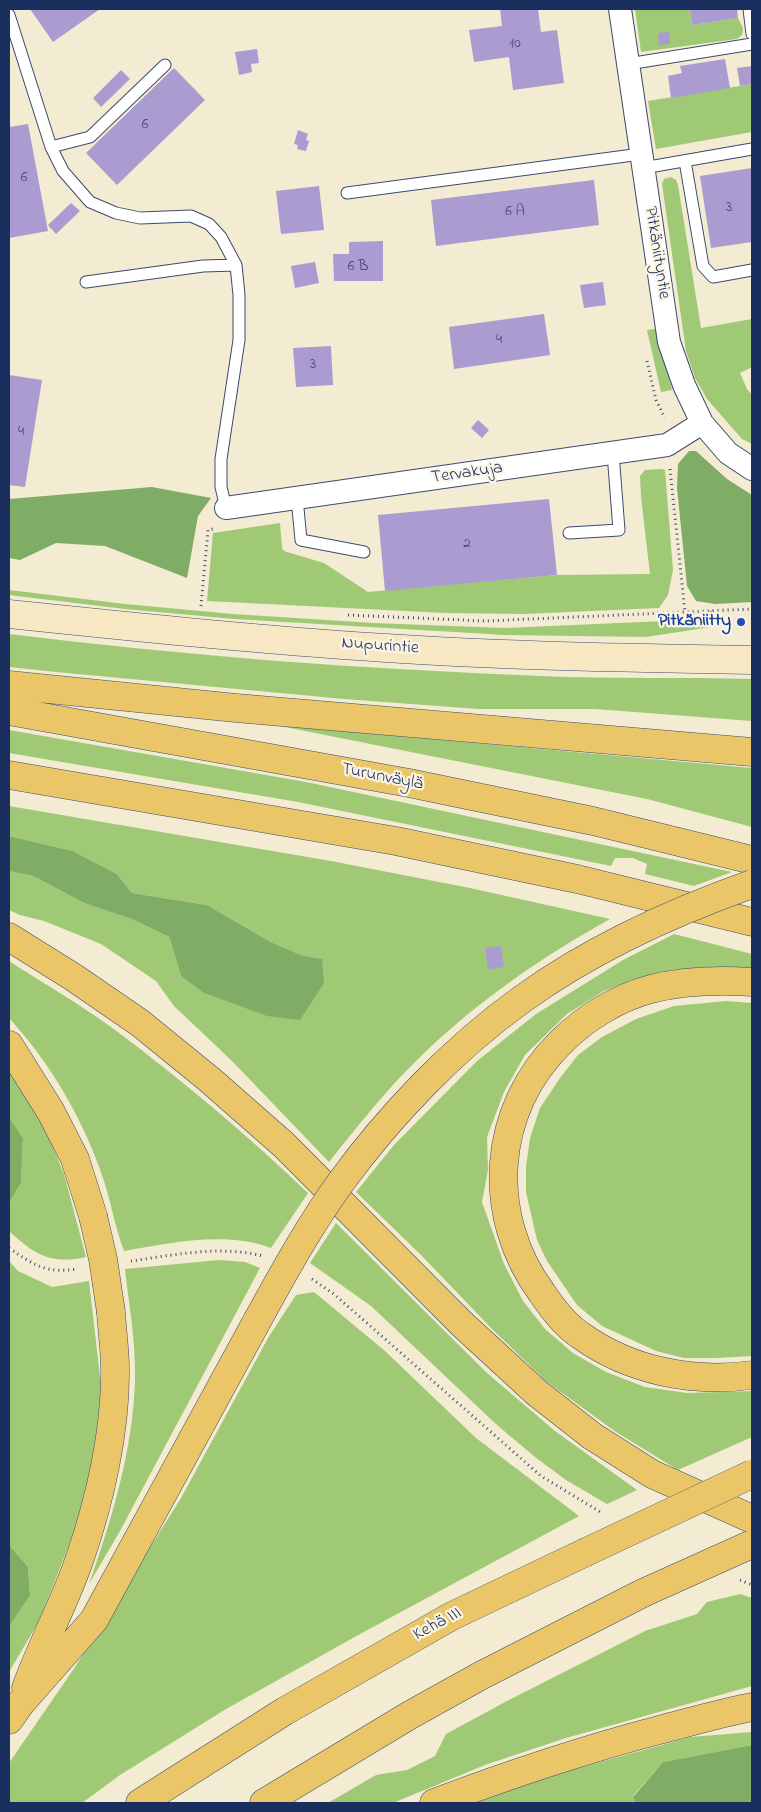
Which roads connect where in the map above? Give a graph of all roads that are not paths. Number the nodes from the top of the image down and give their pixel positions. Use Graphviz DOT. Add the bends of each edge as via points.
graph roads {
  1 [pos="15,9"];
  2 [pos="620,9"];
  3 [pos="749,9"];
  4 [pos="9,14"];
  5 [pos="752,34"];
  6 [pos="752,44"];
  7 [pos="628,64"];
  8 [pos="165,65"];
  9 [pos="51,147"];
  10 [pos="752,149"];
  11 [pos="642,161"];
  12 [pos="685,161"];
  13 [pos="347,193"];
  14 [pos="236,265"];
  15 [pos="752,270"];
  16 [pos="86,282"];
  17 [pos="702,423"];
  18 [pos="613,453"];
  19 [pos="752,470"];
  20 [pos="297,498"];
  21 [pos="226,508"];
  22 [pos="569,534"];
  23 [pos="364,552"];
  24 [pos="9,614"];
  25 [pos="752,660"];
  26 [pos="9,685"];
  27 [pos="9,711"];
  28 [pos="752,752"];
  29 [pos="9,775"];
  30 [pos="752,860"];
  31 [pos="752,884"];
  32 [pos="752,922"];
  33 [pos="9,937"];
  34 [pos="752,982"];
  35 [pos="9,1046"];
  36 [pos="752,1375"];
  37 [pos="752,1474"];
  38 [pos="752,1519"];
  39 [pos="752,1544"];
  40 [pos="752,1707"];
  41 [pos="15,1712"];
  42 [pos="140,1803"];
  43 [pos="264,1803"];
  44 [pos="434,1803"];
  1 -- 4 [label="lane"];
  2 -- 7 [label="street, Pitkäniityntie"];
  3 -- 5 [label="lane"];
  4 -- 9 [label="lane"];
  6 -- 7 [label="lane"];
  7 -- 11 [label="street, Pitkäniityntie"];
  8 -- 9 [label="lane" via="90,137"];
  9 -- 14 [label="lane" via="63,171 90,202 116,213 140,218 190,216 209,224 221,237"];
  10 -- 12 [label="lane"];
  11 -- 12 [label="lane"];
  11 -- 13 [label="lane"];
  11 -- 17 [label="street, Pitkäniityntie" via="669,342"];
  12 -- 15 [label="lane" via="703,266 713,277"];
  14 -- 16 [label="lane" via="203,266"];
  14 -- 21 [label="lane" via="239,340 221,459 220,487"];
  17 -- 18 [label="street, Tervakuja" via="667,445"];
  17 -- 19 [label="street, Pitkäniityntie" via="728,453"];
  18 -- 20 [label="street, Tervakuja"];
  18 -- 22 [label="lane" via="619,530"];
  20 -- 21 [label="street, Tervakuja"];
  20 -- 23 [label="lane" via="300,540"];
  24 -- 25 [label="main road, Nupurintie" via="194,634 386,648 609,658"];
  26 -- 28 [label="highway" via="236,708"];
  27 -- 30 [label="highway, Turunväylä" via="409,782 593,821"];
  29 -- 32 [label="highway" via="406,843 576,879"];
  31 -- 41 [label="highway, bridge" via="618,940 566,970 520,1001 467,1044 375,1138 298,1246 94,1620"];
  33 -- 38 [label="highway" via="140,1023 210,1080 284,1145 462,1324 537,1393 592,1436 652,1474"];
  34 -- 36 [label="highway" via="685,983 651,989 627,997 594,1015 550,1053 532,1077 517,1105 503,1164 508,1221 517,1251 532,1280 578,1334 608,1353 646,1368 683,1376"];
  35 -- 41 [label="highway, bridge" via="51,1112 75,1159 103,1259 115,1369 107,1460 80,1559"];
  37 -- 42 [label="highway, Kehä III, bridge" via="452,1616 293,1706"];
  39 -- 43 [label="highway, bridge" via="643,1593 482,1675"];
  40 -- 44 [label="highway" via="608,1744 499,1778"];
}
